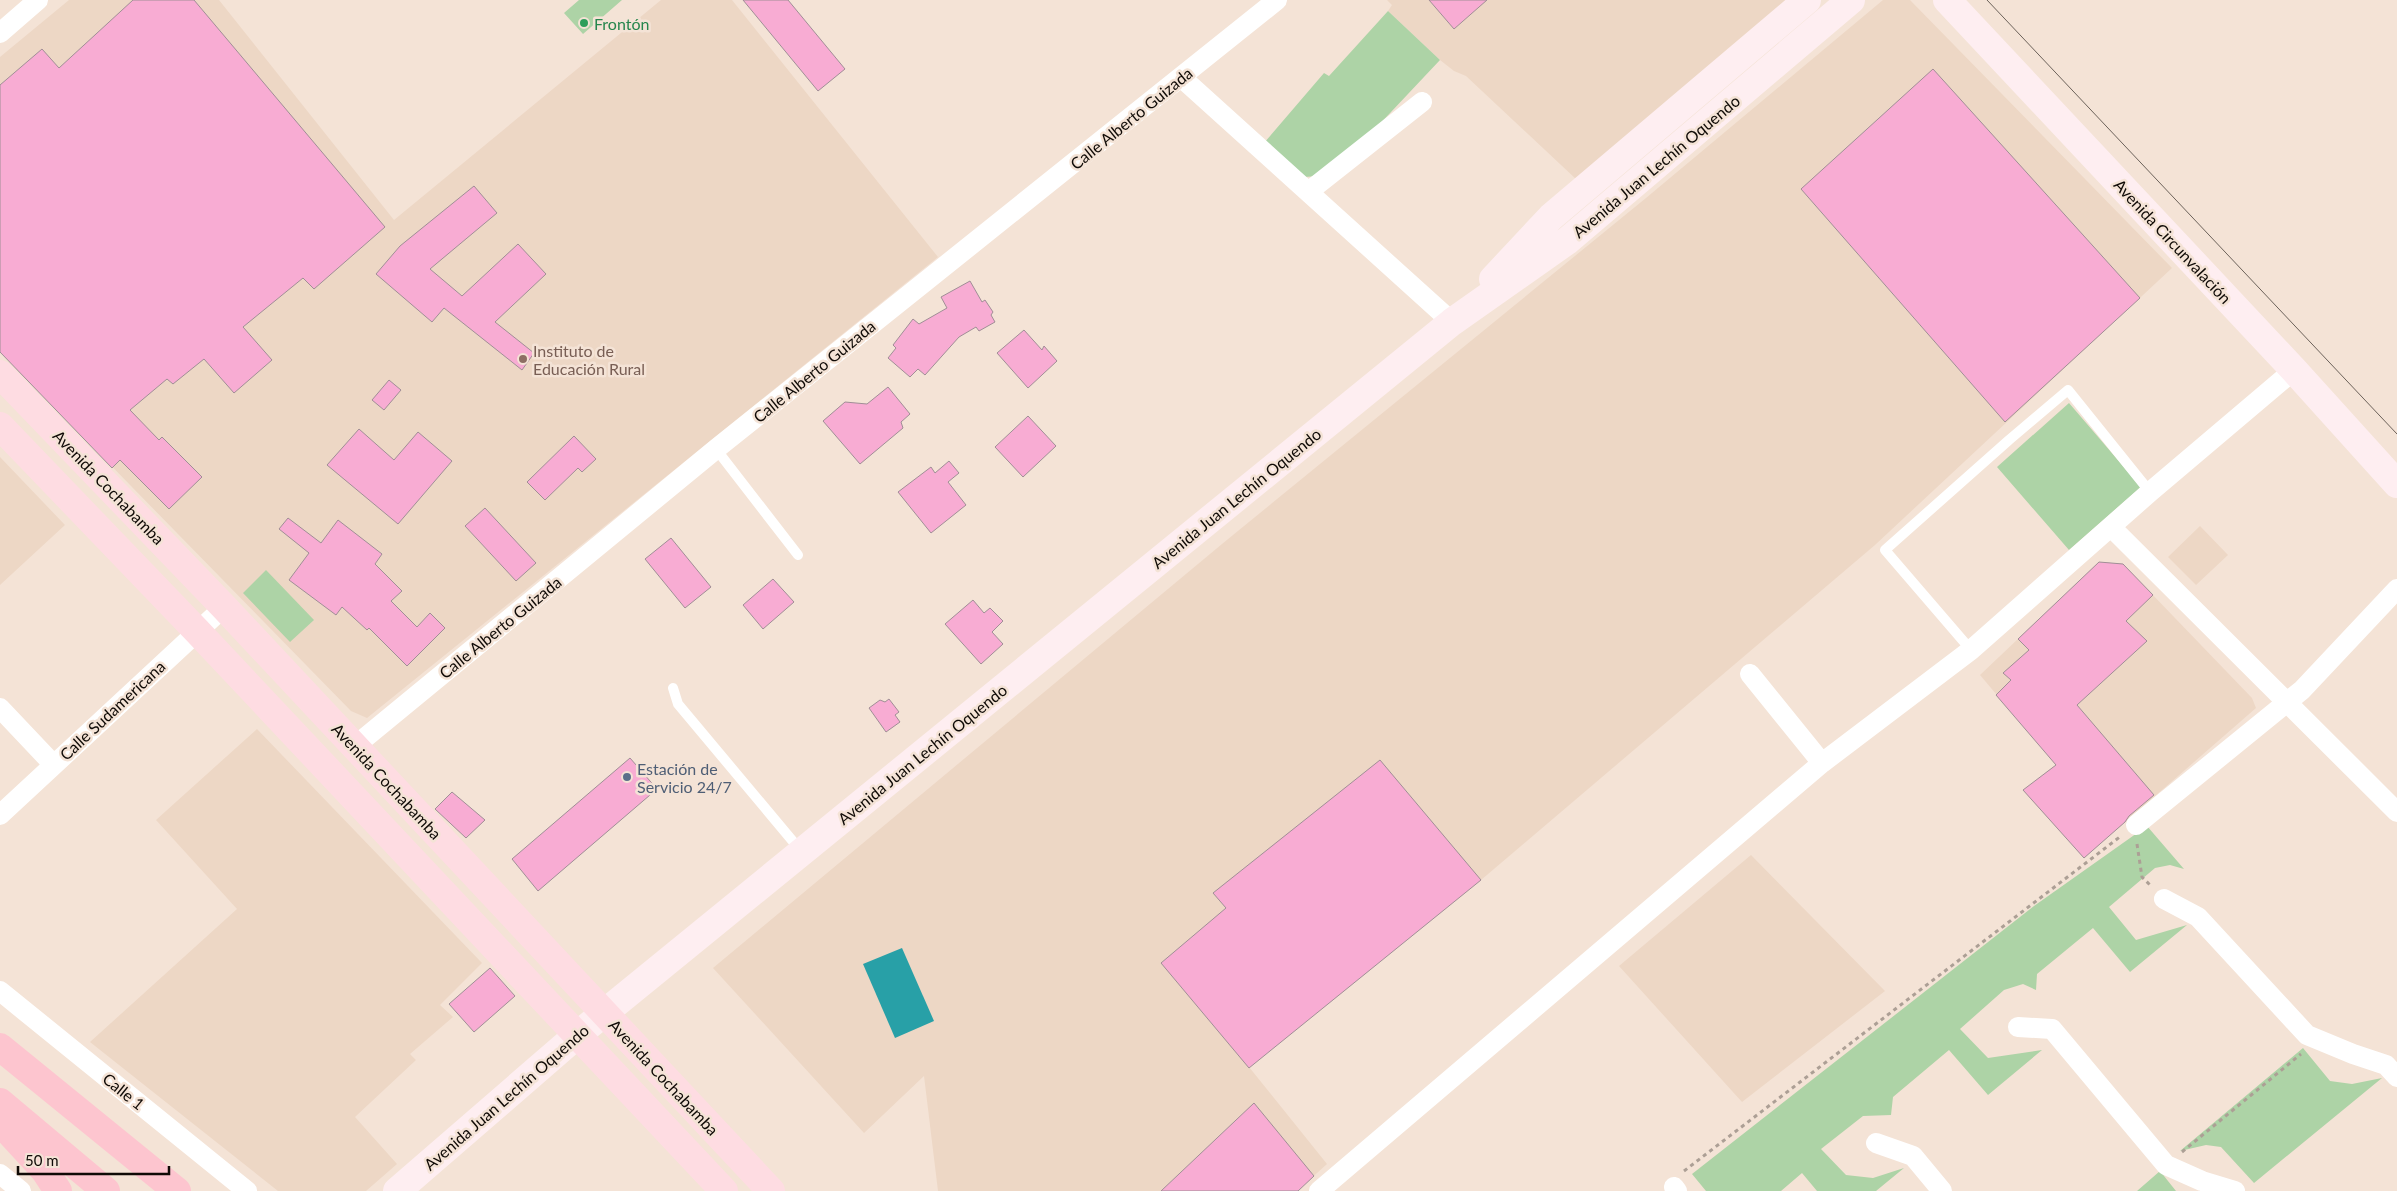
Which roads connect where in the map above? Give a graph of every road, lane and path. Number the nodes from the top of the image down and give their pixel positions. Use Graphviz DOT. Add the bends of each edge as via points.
graph roads {
  1 [pos="38,0"];
  2 [pos="1277,0"];
  3 [pos="1808,0"];
  4 [pos="1851,0"];
  5 [pos="1948,0"];
  6 [pos="0,33"];
  7 [pos="1182,78"];
  8 [pos="1422,102"];
  9 [pos="1308,192"];
  10 [pos="1452,322"];
  11 [pos="2294,370"];
  12 [pos="0,374"];
  13 [pos="0,426"];
  14 [pos="716,449"];
  15 [pos="2397,484"];
  16 [pos="2150,492"];
  17 [pos="2110,527"];
  18 [pos="798,555"];
  19 [pos="2397,590"];
  20 [pos="224,607"];
  21 [pos="197,631"];
  22 [pos="1971,650"];
  23 [pos="1750,674"];
  24 [pos="673,688"];
  25 [pos="2285,703"];
  26 [pos="0,708"];
  27 [pos="355,746"];
  28 [pos="1822,763"];
  29 [pos="53,764"];
  30 [pos="2397,812"];
  31 [pos="0,815"];
  32 [pos="2136,825"];
  33 [pos="801,852"];
  34 [pos="2164,899"];
  35 [pos="0,991"];
  36 [pos="604,1013"];
  37 [pos="2018,1027"];
  38 [pos="576,1036"];
  39 [pos="2316,1040"];
  40 [pos="0,1047"];
  41 [pos="2397,1077"];
  42 [pos="0,1102"];
  43 [pos="0,1122"];
  44 [pos="1876,1143"];
  45 [pos="2166,1165"];
  46 [pos="0,1174"];
  47 [pos="1673,1190"];
  48 [pos="21,1191"];
  49 [pos="58,1191"];
  50 [pos="106,1191"];
  51 [pos="177,1191"];
  52 [pos="247,1191"];
  53 [pos="398,1191"];
  54 [pos="724,1191"];
  55 [pos="771,1191"];
  56 [pos="1319,1191"];
  57 [pos="1942,1191"];
  58 [pos="2235,1191"];
  1 -- 6 [label="street"];
  2 -- 7 [label="street, Calle Alberto Guizada"];
  3 -- 10 [label="street, Avenida Juan Lechín Oquendo" via="1551,217"];
  4 -- 10 [label="street, Avenida Juan Lechín Oquendo" via="1567,241"];
  5 -- 11 [label="street, Avenida Circunvalación"];
  7 -- 9 [label="street"];
  7 -- 14 [label="street, Calle Alberto Guizada"];
  8 -- 9 [label="street"];
  9 -- 10 [label="street"];
  10 -- 33 [label="street, Avenida Juan Lechín Oquendo"];
  11 -- 15 [label="street, Avenida Circunvalación"];
  11 -- 16 [label="street"];
  12 -- 20 [label="main road, Avenida Cochabamba"];
  13 -- 21 [label="main road"];
  14 -- 18 [label="lane"];
  14 -- 27 [label="street, Calle Alberto Guizada"];
  16 -- 17 [label="street"];
  16 -- 22 [label="lane" via="2068,390 2009,440 1885,550"];
  17 -- 22 [label="street"];
  17 -- 25 [label="street"];
  19 -- 25 [label="street" via="2302,690"];
  20 -- 21 [label="street, Calle Sudamericana"];
  20 -- 27 [label="main road, Avenida Cochabamba"];
  21 -- 29 [label="street, Calle Sudamericana"];
  21 -- 38 [label="main road"];
  22 -- 28 [label="street"];
  23 -- 28 [label="street"];
  24 -- 33 [label="lane" via="678,704"];
  25 -- 30 [label="street"];
  25 -- 32 [label="street"];
  26 -- 29 [label="street"];
  27 -- 36 [label="main road, Avenida Cochabamba"];
  28 -- 56 [label="street"];
  29 -- 31 [label="street, Calle Sudamericana"];
  32 -- 34 [label="path" via="2142,877"];
  32 -- 47 [label="path" via="1686,1168"];
  33 -- 36 [label="street, Avenida Juan Lechín Oquendo"];
  34 -- 39 [label="street" via="2198,918 2307,1035"];
  35 -- 52 [label="street, Calle 1"];
  36 -- 38 [label="street, Avenida Juan Lechín Oquendo"];
  36 -- 55 [label="main road, Avenida Cochabamba"];
  37 -- 45 [label="street" via="2052,1029"];
  38 -- 53 [label="street, Avenida Juan Lechín Oquendo"];
  38 -- 54 [label="main road"];
  39 -- 41 [label="street" via="2386,1065"];
  39 -- 45 [label="path"];
  40 -- 51 [label="highway"];
  42 -- 50 [label="highway"];
  43 -- 49 [label="highway" via="45,1171"];
  44 -- 57 [label="street" via="1913,1156"];
  45 -- 58 [label="street"];
  46 -- 48 [label="street"];
}
